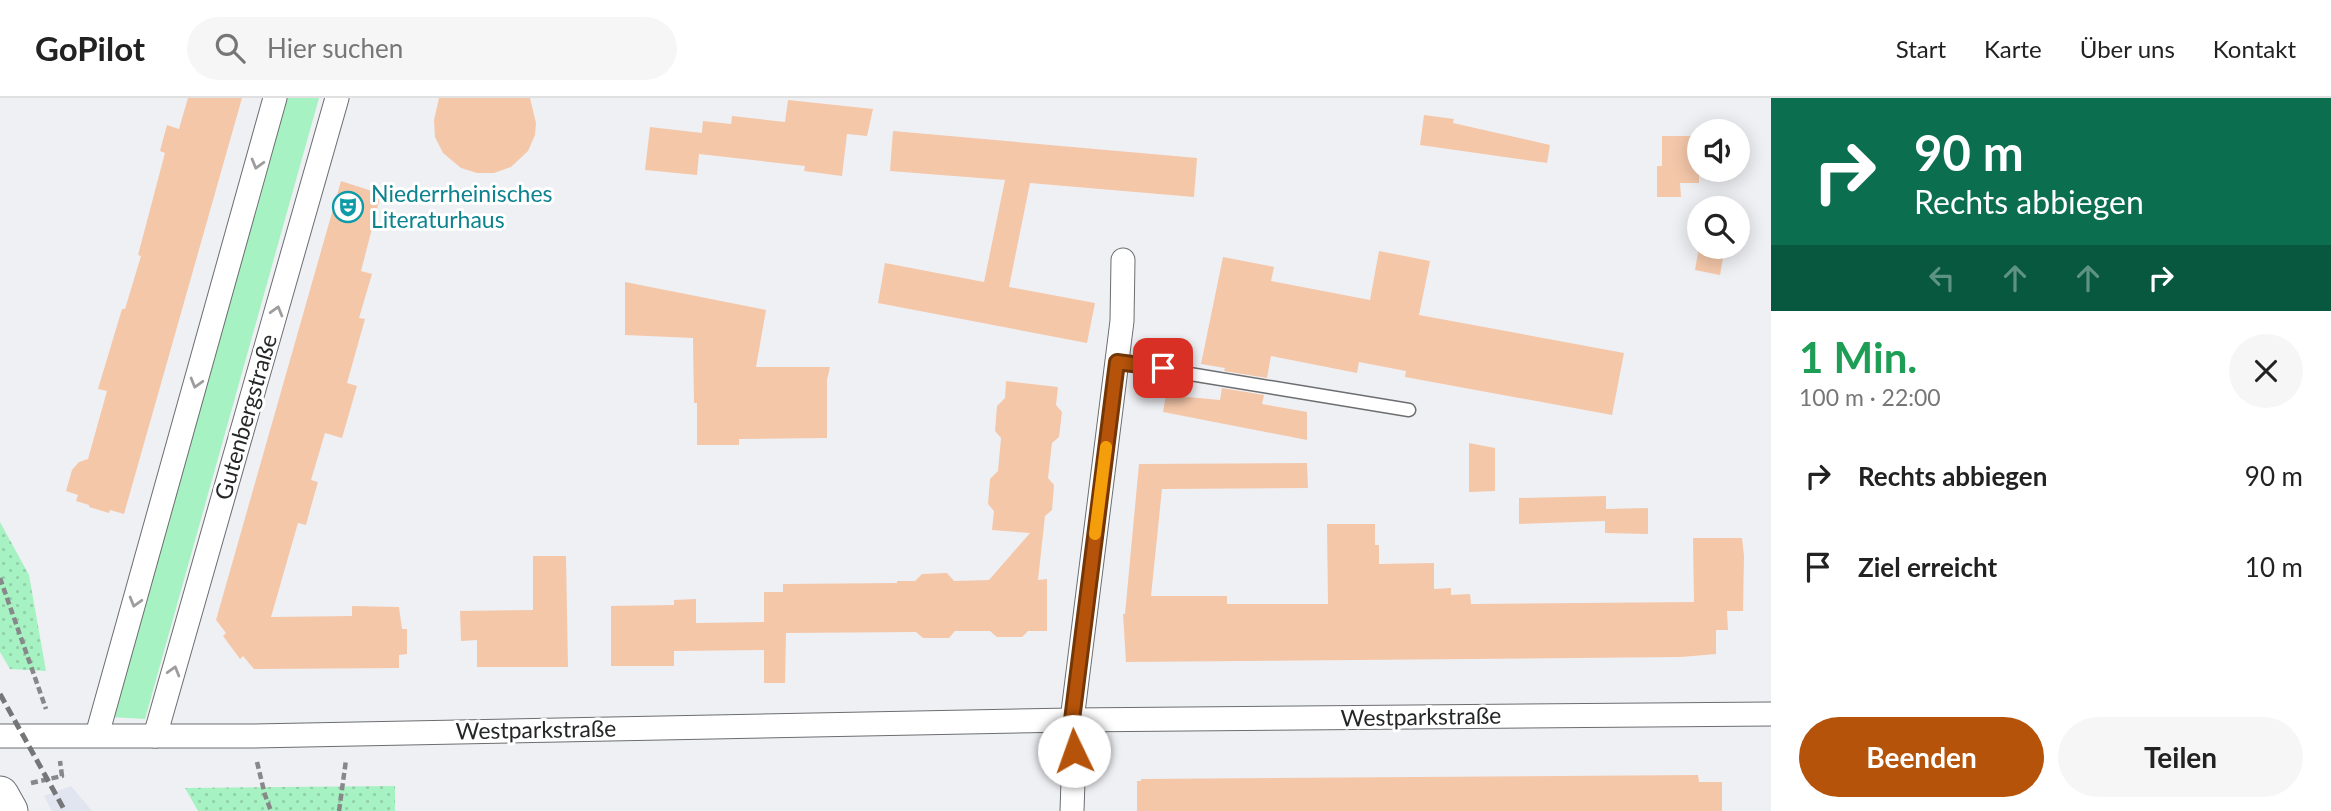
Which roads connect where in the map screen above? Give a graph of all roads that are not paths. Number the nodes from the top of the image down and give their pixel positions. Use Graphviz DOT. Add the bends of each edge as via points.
graph roads {
  1 [pos="275,98"];
  2 [pos="337,98"];
  3 [pos="1123,260"];
  4 [pos="1117,362"];
  5 [pos="1409,410"];
  6 [pos="1771,714"];
  7 [pos="1072,720"];
  8 [pos="97,735"];
  9 [pos="0,736"];
  10 [pos="155,736"];
  11 [pos="1072,811"];
  1 -- 8 [label="street, one-way"];
  10 -- 2 [label="street, Gutenbergstraße, one-way"];
  3 -- 4 [label="street"];
  4 -- 5 [label="lane"];
  4 -- 7 [label="street"];
  6 -- 7 [label="street, Westparkstraße"];
  7 -- 10 [label="street, Westparkstraße"];
  7 -- 11 [label="street"];
  8 -- 9 [label="street, Westparkstraße"];
  8 -- 10 [label="street, Westparkstraße"];
}
